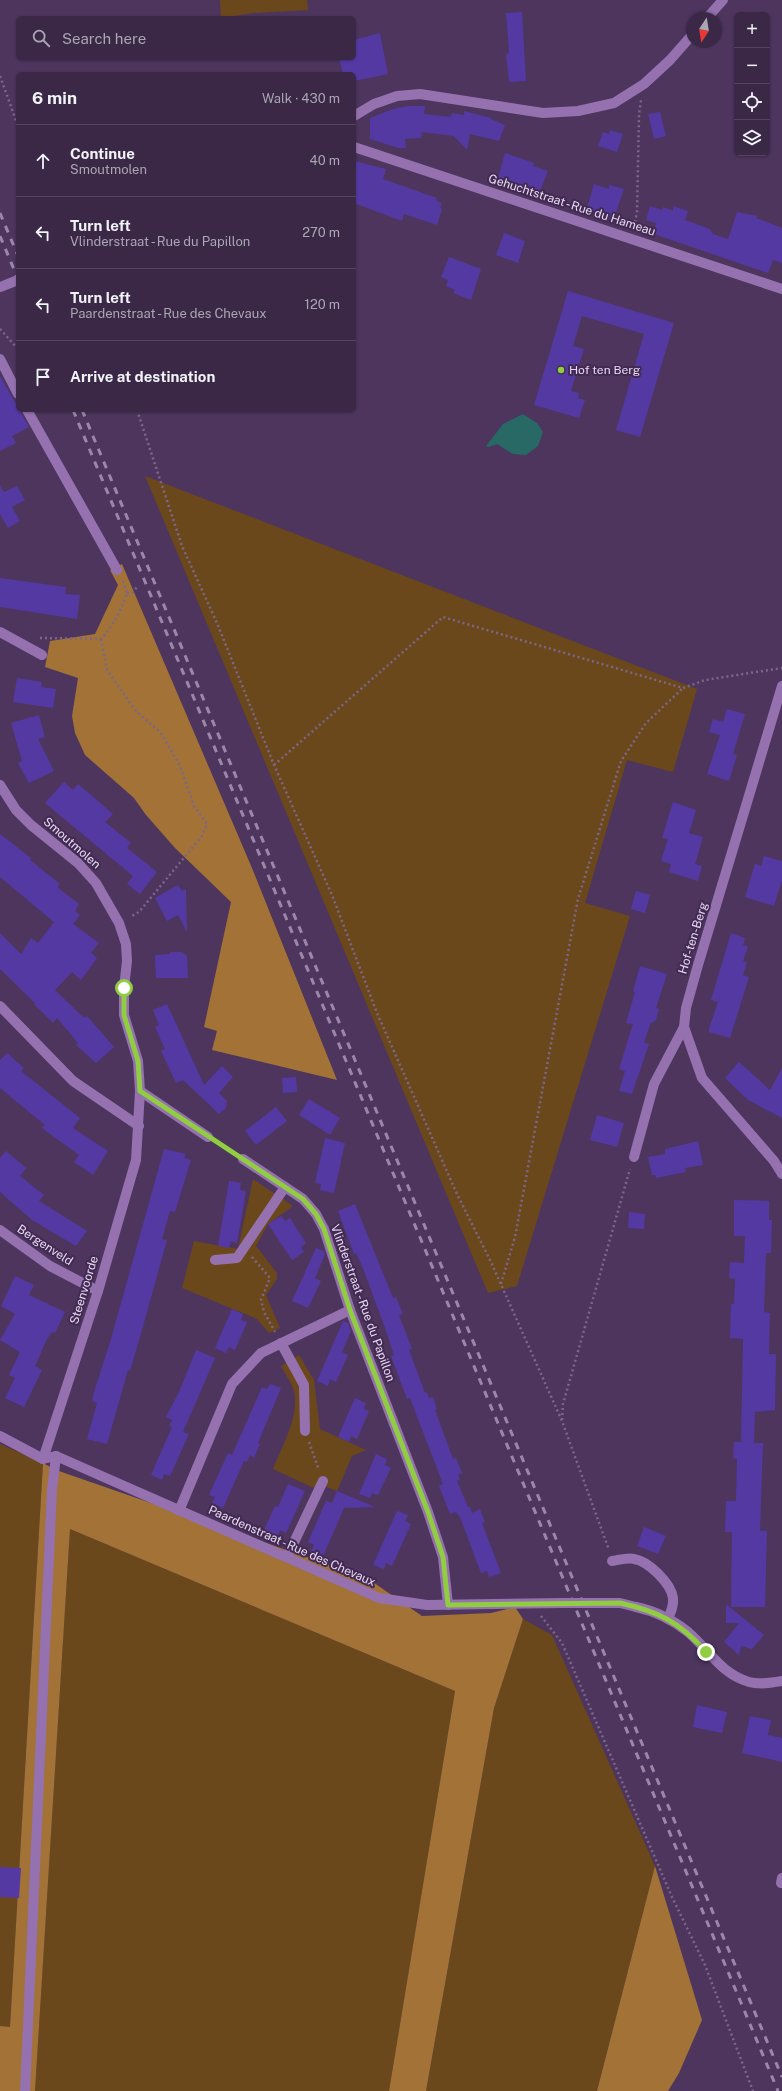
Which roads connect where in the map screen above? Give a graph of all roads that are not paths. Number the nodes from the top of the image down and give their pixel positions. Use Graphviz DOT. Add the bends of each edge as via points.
graph roads {
  1 [pos="723,0"];
  2 [pos="712,12"];
  3 [pos="686,42"];
  4 [pos="356,115"];
  5 [pos="356,148"];
  6 [pos="16,281"];
  7 [pos="3,286"];
  8 [pos="782,289"];
  9 [pos="0,359"];
  10 [pos="16,390"];
  11 [pos="28,412"];
  12 [pos="117,570"];
  13 [pos="0,632"];
  14 [pos="42,654"];
  15 [pos="782,686"];
  16 [pos="0,785"];
  17 [pos="0,1006"];
  18 [pos="684,1026"];
  19 [pos="140,1091"];
  20 [pos="139,1126"];
  21 [pos="208,1137"];
  22 [pos="634,1157"];
  23 [pos="243,1159"];
  24 [pos="782,1174"];
  25 [pos="285,1187"];
  26 [pos="0,1230"];
  27 [pos="215,1260"];
  28 [pos="98,1291"];
  29 [pos="350,1310"];
  30 [pos="281,1343"];
  31 [pos="305,1431"];
  32 [pos="0,1436"];
  33 [pos="56,1456"];
  34 [pos="43,1459"];
  35 [pos="323,1481"];
  36 [pos="179,1511"];
  37 [pos="287,1557"];
  38 [pos="612,1561"];
  39 [pos="448,1605"];
  40 [pos="668,1619"];
  41 [pos="782,1681"];
  42 [pos="25,2091"];
  1 -- 2 [label="street"];
  3 -- 4 [label="street" via="644,84 614,103 578,111 543,113 420,94 397,96 374,104"];
  5 -- 8 [label="street, Gehuchtstraat - Rue du Hameau"];
  6 -- 7 [label="street"];
  9 -- 10 [label="street"];
  11 -- 12 [label="street"];
  13 -- 14 [label="street"];
  15 -- 18 [label="street, Hof-ten-Berg" via="698,965 686,1008"];
  16 -- 19 [label="street, Smoutmolen" via="16,810 31,826 78,863 96,882 119,923 126,944 127,961 124,1015 138,1061"];
  17 -- 20 [label="street" via="73,1081"];
  18 -- 22 [label="street" via="654,1084"];
  18 -- 24 [label="street, Hof-ten-Berg" via="702,1078 774,1161"];
  19 -- 20 [label="street, Steenvoorde"];
  19 -- 21 [label="street"];
  20 -- 28 [label="street, Steenvoorde" via="136,1160"];
  23 -- 25 [label="street, Vlinderstraat - Rue du Papillon"];
  25 -- 27 [label="street" via="237,1258"];
  25 -- 29 [label="street, Vlinderstraat - Rue du Papillon" via="303,1199 316,1214 324,1229"];
  26 -- 28 [label="street, Bergenveld" via="50,1266"];
  28 -- 34 [label="street, Steenvoorde"];
  29 -- 30 [label="street"];
  29 -- 39 [label="street, Vlinderstraat - Rue du Papillon" via="443,1557"];
  30 -- 31 [label="street" via="304,1385"];
  30 -- 36 [label="street" via="261,1353 232,1384"];
  32 -- 34 [label="street"];
  33 -- 34 [label="street"];
  33 -- 36 [label="street, Paardenstraat - Rue des Chevaux"];
  33 -- 42 [label="street" via="52,1490"];
  35 -- 37 [label="street"];
  36 -- 37 [label="street, Paardenstraat - Rue des Chevaux"];
  37 -- 39 [label="street, Paardenstraat - Rue des Chevaux" via="379,1598 427,1605"];
  38 -- 40 [label="street" via="633,1558 648,1564 663,1579 673,1597"];
  39 -- 40 [label="street, Paardenstraat - Rue des Chevaux, bridge" via="620,1603"];
  40 -- 41 [label="street, Paardenstraat - Rue des Chevaux" via="688,1633 722,1668 738,1678 757,1683"];
}
